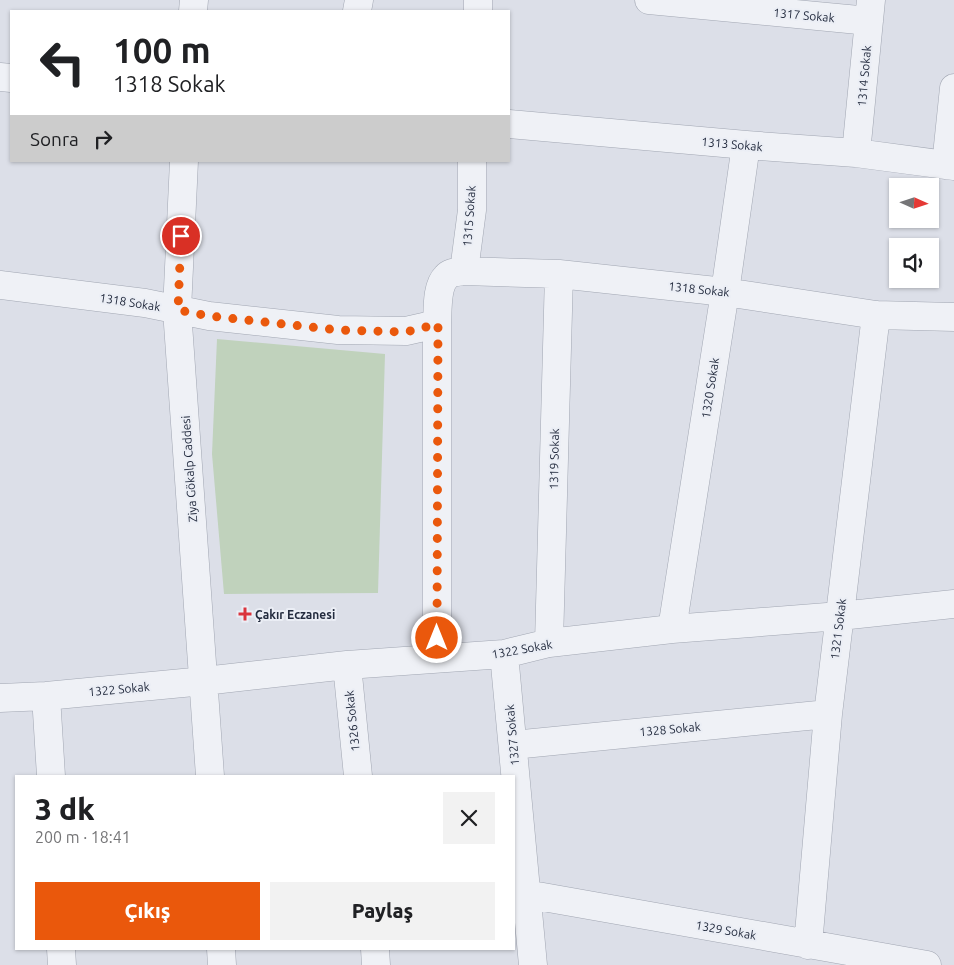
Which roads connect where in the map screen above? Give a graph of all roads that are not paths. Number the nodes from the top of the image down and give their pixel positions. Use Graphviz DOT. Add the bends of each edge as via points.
graph roads {
  1 [pos="649,0"];
  2 [pos="870,10"];
  3 [pos="954,88"];
  4 [pos="510,124"];
  5 [pos="746,145"];
  6 [pos="856,152"];
  7 [pos="184,162"];
  8 [pos="472,162"];
  9 [pos="950,165"];
  10 [pos="559,274"];
  11 [pos="454,275"];
  12 [pos="0,285"];
  13 [pos="725,292"];
  14 [pos="178,310"];
  15 [pos="876,315"];
  16 [pos="954,317"];
  17 [pos="438,324"];
  18 [pos="954,604"];
  19 [pos="840,616"];
  20 [pos="672,629"];
  21 [pos="549,643"];
  22 [pos="504,654"];
  23 [pos="437,658"];
  24 [pos="347,665"];
  25 [pos="204,681"];
  26 [pos="46,696"];
  27 [pos="0,698"];
  28 [pos="828,714"];
  29 [pos="513,745"];
  30 [pos="51,775"];
  31 [pos="210,775"];
  32 [pos="358,775"];
  33 [pos="526,894"];
  34 [pos="808,945"];
  35 [pos="61,950"];
  36 [pos="221,950"];
  37 [pos="375,950"];
  38 [pos="62,965"];
  39 [pos="222,965"];
  40 [pos="376,965"];
  41 [pos="532,965"];
  42 [pos="927,965"];
  1 -- 2 [label="street, 1317 Sokak"];
  2 -- 6 [label="street, 1314 Sokak"];
  3 -- 9 [label="street"];
  4 -- 5 [label="street, 1313 Sokak"];
  5 -- 6 [label="street, 1313 Sokak"];
  5 -- 13 [label="street, 1320 Sokak"];
  6 -- 9 [label="street, 1313 Sokak"];
  7 -- 14 [label="street, Ziya Gökalp Caddesi"];
  8 -- 11 [label="street, 1315 Sokak" via="472,210"];
  10 -- 11 [label="street, 1318 Sokak"];
  10 -- 13 [label="street, 1318 Sokak"];
  10 -- 21 [label="street, 1319 Sokak"];
  11 -- 17 [label="street, 1315 Sokak" via="440,290"];
  12 -- 14 [label="street, 1318 Sokak"];
  13 -- 15 [label="street, 1318 Sokak"];
  13 -- 20 [label="street, 1320 Sokak"];
  14 -- 17 [label="street, 1318 Sokak" via="338,330 406,332"];
  14 -- 25 [label="street, Ziya Gökalp Caddesi"];
  15 -- 16 [label="street, 1318 Sokak"];
  15 -- 19 [label="street, 1321 Sokak"];
  17 -- 23 [label="street, 1315 Sokak"];
  18 -- 19 [label="street, 1322 Sokak"];
  19 -- 20 [label="street, 1322 Sokak"];
  19 -- 28 [label="street, 1321 Sokak"];
  20 -- 21 [label="street, 1322 Sokak"];
  21 -- 22 [label="street, 1322 Sokak"];
  22 -- 23 [label="street, 1322 Sokak"];
  22 -- 29 [label="street, 1327 Sokak"];
  23 -- 24 [label="street, 1322 Sokak"];
  24 -- 25 [label="street, 1322 Sokak"];
  24 -- 32 [label="street, 1326 Sokak"];
  25 -- 26 [label="street, 1322 Sokak"];
  25 -- 31 [label="street, Ziya Gökalp Caddesi"];
  26 -- 27 [label="street, 1322 Sokak"];
  26 -- 30 [label="street"];
  28 -- 29 [label="street, 1328 Sokak"];
  28 -- 34 [label="street, 1321 Sokak"];
  29 -- 33 [label="street, 1327 Sokak"];
  33 -- 34 [label="street, 1329 Sokak"];
  33 -- 41 [label="street, 1327 Sokak"];
  34 -- 42 [label="street, 1329 Sokak"];
  35 -- 38 [label="street"];
  36 -- 39 [label="street"];
  37 -- 40 [label="street"];
}
